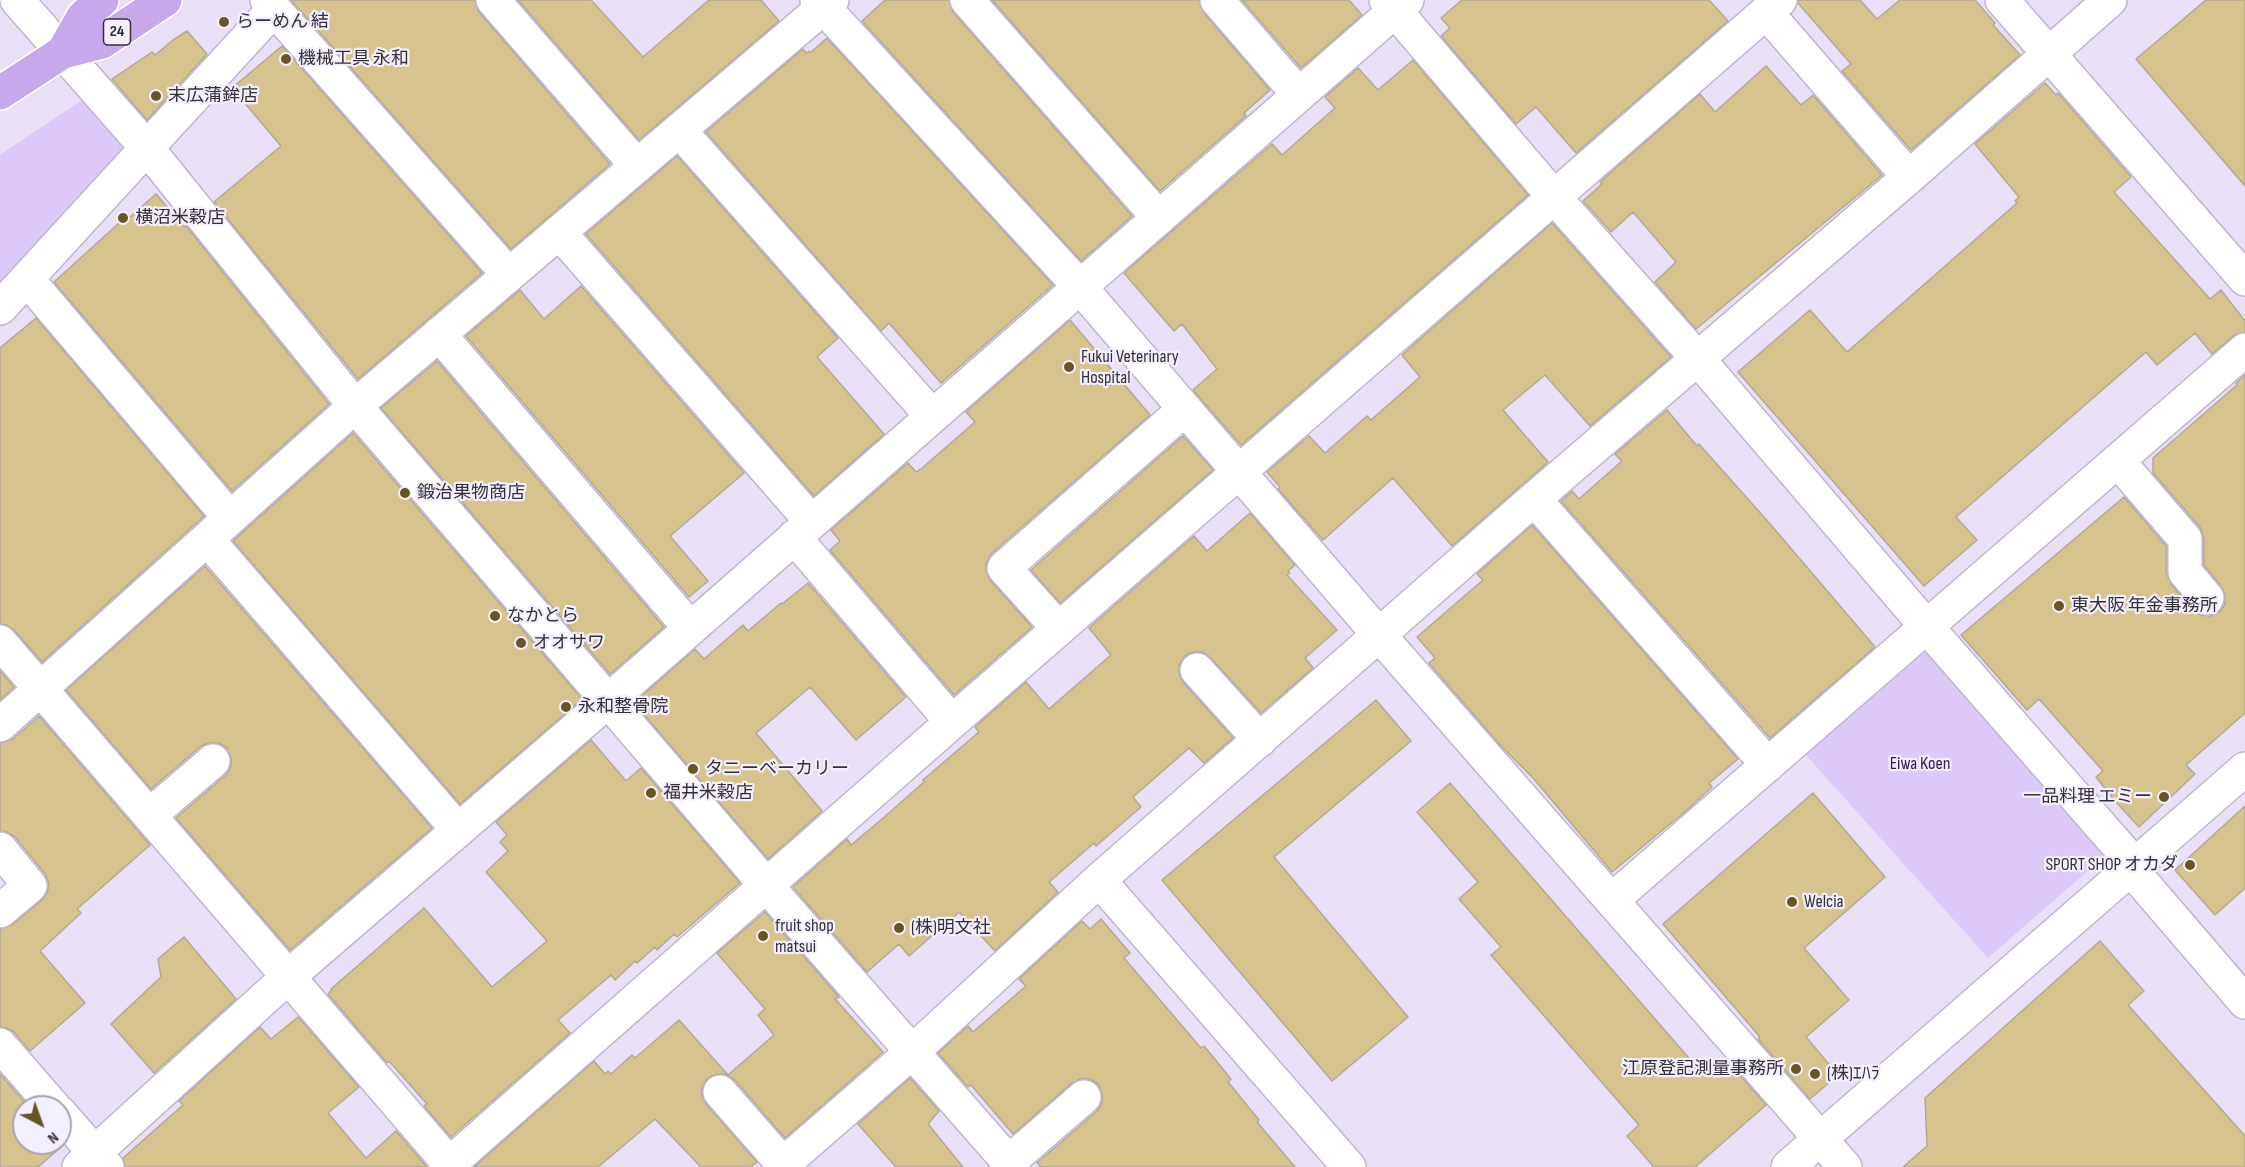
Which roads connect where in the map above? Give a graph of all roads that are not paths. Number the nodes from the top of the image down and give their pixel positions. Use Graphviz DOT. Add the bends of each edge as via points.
graph roads {
  1 [pos="17,0"];
  2 [pos="102,0"];
  3 [pos="165,0"];
  4 [pos="493,0"];
  5 [pos="967,0"];
  6 [pos="1217,0"];
  7 [pos="2002,0"];
  8 [pos="2110,0"];
  9 [pos="824,2"];
  10 [pos="1396,3"];
  11 [pos="271,4"];
  12 [pos="1773,6"];
  13 [pos="63,52"];
  14 [pos="2049,54"];
  15 [pos="0,93"];
  16 [pos="1298,94"];
  17 [pos="679,130"];
  18 [pos="147,148"];
  19 [pos="637,166"];
  20 [pos="1909,177"];
  21 [pos="1554,197"];
  22 [pos="1159,218"];
  23 [pos="559,232"];
  24 [pos="509,275"];
  25 [pos="27,279"];
  26 [pos="2245,279"];
  27 [pos="1080,287"];
  28 [pos="0,308"];
  29 [pos="439,334"];
  30 [pos="2245,350"];
  31 [pos="1698,359"];
  32 [pos="355,405"];
  33 [pos="1185,409"];
  34 [pos="932,416"];
  35 [pos="2118,460"];
  36 [pos="1239,471"];
  37 [pos="1534,499"];
  38 [pos="218,529"];
  39 [pos="803,529"];
  40 [pos="2207,598"];
  41 [pos="1926,626"];
  42 [pos="690,628"];
  43 [pos="1059,629"];
  44 [pos="1380,636"];
  45 [pos="0,642"];
  46 [pos="1197,670"];
  47 [pos="41,688"];
  48 [pos="608,700"];
  49 [pos="952,722"];
  50 [pos="0,725"];
  51 [pos="1260,740"];
  52 [pos="213,761"];
  53 [pos="1768,765"];
  54 [pos="2245,769"];
  55 [pos="150,815"];
  56 [pos="458,830"];
  57 [pos="0,849"];
  58 [pos="2133,866"];
  59 [pos="1099,880"];
  60 [pos="766,885"];
  61 [pos="1612,900"];
  62 [pos="0,911"];
  63 [pos="289,976"];
  64 [pos="2245,1002"];
  65 [pos="0,1045"];
  66 [pos="912,1052"];
  67 [pos="720,1092"];
  68 [pos="44,1095"];
  69 [pos="1084,1097"];
  70 [pos="72,1130"];
  71 [pos="1821,1139"];
  72 [pos="1331,1161"];
  73 [pos="94,1162"];
  74 [pos="782,1165"];
  75 [pos="1011,1165"];
  76 [pos="449,1166"];
  77 [pos="1788,1167"];
  78 [pos="1845,1167"];
  1 -- 13 [label="street"];
  2 -- 13 [label="main road, 24" via="83,17"];
  3 -- 13 [label="main road, 24" via="102,42"];
  4 -- 19 [label="street"];
  5 -- 22 [label="street"];
  6 -- 16 [label="street"];
  7 -- 14 [label="street"];
  8 -- 14 [label="street"];
  9 -- 17 [label="street"];
  9 -- 27 [label="street"];
  10 -- 16 [label="street"];
  10 -- 21 [label="street"];
  11 -- 18 [label="street"];
  11 -- 24 [label="street"];
  12 -- 20 [label="street"];
  12 -- 21 [label="street"];
  13 -- 15 [label="main road, 24"];
  13 -- 18 [label="street"];
  14 -- 20 [label="street"];
  14 -- 26 [label="street"];
  16 -- 22 [label="street"];
  17 -- 19 [label="street"];
  17 -- 34 [label="street"];
  18 -- 25 [label="street"];
  18 -- 32 [label="street"];
  19 -- 23 [label="street"];
  20 -- 31 [label="street"];
  21 -- 31 [label="street"];
  21 -- 36 [label="street"];
  22 -- 27 [label="street"];
  23 -- 24 [label="street"];
  23 -- 39 [label="street"];
  24 -- 29 [label="street"];
  25 -- 28 [label="street"];
  25 -- 38 [label="street"];
  27 -- 33 [label="street"];
  27 -- 34 [label="street"];
  29 -- 32 [label="street"];
  29 -- 42 [label="street"];
  30 -- 35 [label="street"];
  31 -- 37 [label="street"];
  31 -- 41 [label="street"];
  32 -- 38 [label="street"];
  32 -- 48 [label="street"];
  33 -- 36 [label="street"];
  33 -- 43 [label="street" via="1004,568"];
  34 -- 39 [label="street"];
  35 -- 40 [label="street" via="2185,539 2185,572"];
  35 -- 41 [label="street"];
  36 -- 43 [label="street"];
  36 -- 44 [label="street"];
  37 -- 44 [label="street"];
  37 -- 53 [label="street"];
  38 -- 47 [label="street"];
  38 -- 56 [label="street"];
  39 -- 42 [label="street"];
  39 -- 49 [label="street"];
  41 -- 53 [label="street"];
  41 -- 58 [label="street"];
  42 -- 48 [label="street"];
  43 -- 49 [label="street"];
  44 -- 51 [label="street"];
  44 -- 61 [label="street"];
  45 -- 47 [label="street"];
  46 -- 51 [label="street"];
  47 -- 50 [label="street"];
  47 -- 55 [label="street"];
  48 -- 56 [label="street"];
  48 -- 60 [label="street"];
  49 -- 60 [label="street"];
  51 -- 59 [label="street"];
  52 -- 55 [label="street"];
  53 -- 61 [label="street"];
  54 -- 58 [label="street"];
  55 -- 63 [label="street"];
  56 -- 63 [label="street"];
  57 -- 62 [label="street" via="30,886"];
  58 -- 64 [label="street"];
  58 -- 71 [label="street"];
  59 -- 66 [label="street"];
  59 -- 72 [label="street"];
  60 -- 66 [label="street"];
  60 -- 76 [label="street"];
  61 -- 71 [label="street"];
  63 -- 73 [label="street"];
  63 -- 76 [label="street"];
  65 -- 68 [label="street"];
  66 -- 74 [label="street"];
  66 -- 75 [label="street"];
  67 -- 74 [label="street"];
  69 -- 75 [label="street"];
  70 -- 73 [label="street"];
  71 -- 77 [label="street"];
  71 -- 78 [label="street"];
}
